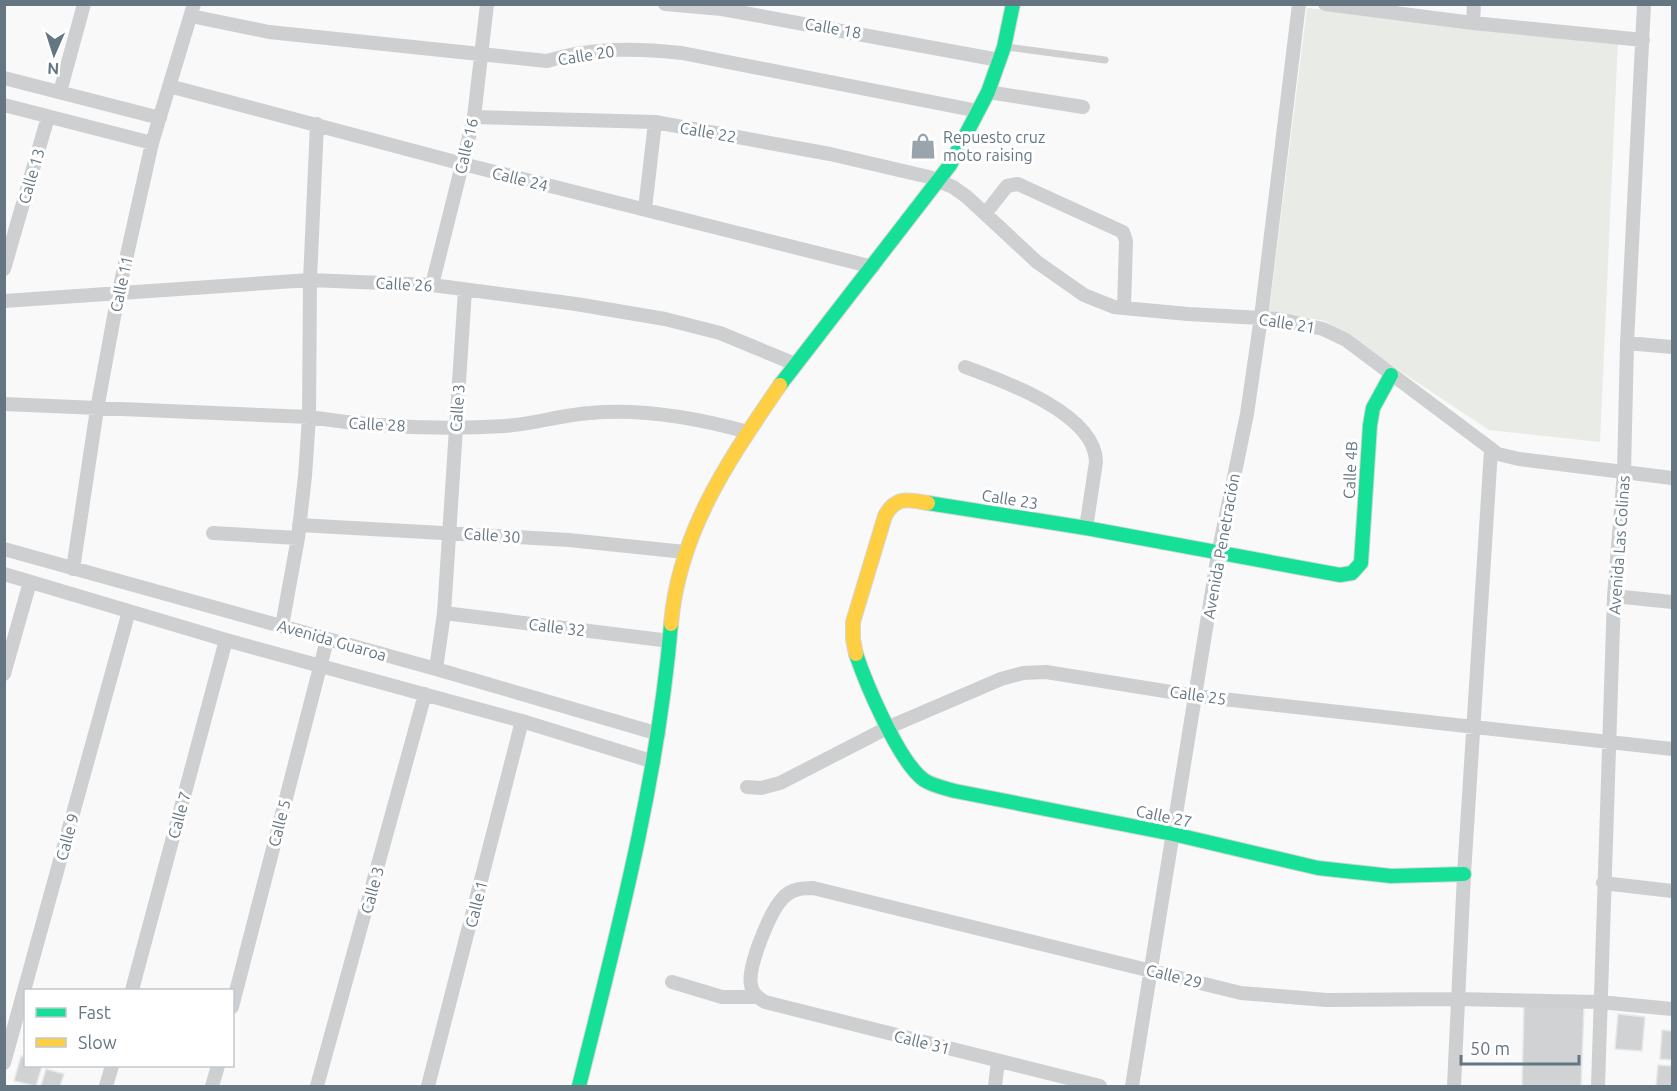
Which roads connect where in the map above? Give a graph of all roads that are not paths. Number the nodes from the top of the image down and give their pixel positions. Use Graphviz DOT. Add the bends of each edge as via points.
graph roads {
  1 [pos="84,4"];
  2 [pos="487,4"];
  3 [pos="665,4"];
  4 [pos="1013,4"];
  5 [pos="1299,4"];
  6 [pos="1325,4"];
  7 [pos="1474,4"];
  8 [pos="1644,4"];
  9 [pos="192,10"];
  10 [pos="1473,23"];
  11 [pos="1643,40"];
  12 [pos="1001,53"];
  13 [pos="481,55"];
  14 [pos="1105,60"];
  15 [pos="4,78"];
  16 [pos="169,86"];
  17 [pos="60,92"];
  18 [pos="988,92"];
  19 [pos="4,105"];
  20 [pos="1083,107"];
  21 [pos="978,111"];
  22 [pos="48,117"];
  23 [pos="474,117"];
  24 [pos="160,118"];
  25 [pos="655,122"];
  26 [pos="317,124"];
  27 [pos="152,143"];
  28 [pos="463,164"];
  29 [pos="938,180"];
  30 [pos="645,209"];
  31 [pos="985,214"];
  32 [pos="873,267"];
  33 [pos="4,269"];
  34 [pos="310,280"];
  35 [pos="432,285"];
  36 [pos="465,290"];
  37 [pos="118,295"];
  38 [pos="4,301"];
  39 [pos="1124,308"];
  40 [pos="1261,317"];
  41 [pos="1627,343"];
  42 [pos="1672,347"];
  43 [pos="795,364"];
  44 [pos="965,367"];
  45 [pos="1391,375"];
  46 [pos="4,404"];
  47 [pos="97,409"];
  48 [pos="309,417"];
  49 [pos="456,427"];
  50 [pos="748,432"];
  51 [pos="1491,450"];
  52 [pos="1624,472"];
  53 [pos="1672,478"];
  54 [pos="1086,528"];
  55 [pos="298,531"];
  56 [pos="451,532"];
  57 [pos="213,533"];
  58 [pos="4,549"];
  59 [pos="685,552"];
  60 [pos="1218,554"];
  61 [pos="73,569"];
  62 [pos="1356,571"];
  63 [pos="4,574"];
  64 [pos="30,582"];
  65 [pos="1614,596"];
  66 [pos="1672,602"];
  67 [pos="129,611"];
  68 [pos="444,613"];
  69 [pos="282,626"];
  70 [pos="226,639"];
  71 [pos="327,640"];
  72 [pos="670,641"];
  73 [pos="320,665"];
  74 [pos="436,669"];
  75 [pos="4,674"];
  76 [pos="426,694"];
  77 [pos="1196,696"];
  78 [pos="522,721"];
  79 [pos="889,727"];
  80 [pos="1474,728"];
  81 [pos="658,734"];
  82 [pos="1609,743"];
  83 [pos="1672,750"];
  84 [pos="654,762"];
  85 [pos="747,787"];
  86 [pos="1173,834"];
  87 [pos="1464,874"];
  88 [pos="1603,883"];
  89 [pos="1672,891"];
  90 [pos="1151,970"];
  91 [pos="672,982"];
  92 [pos="24,989"];
  93 [pos="132,989"];
  94 [pos="24,991"];
  95 [pos="754,992"];
  96 [pos="234,999"];
  97 [pos="1457,999"];
  98 [pos="1600,1002"];
  99 [pos="1672,1009"];
  100 [pos="998,1061"];
  101 [pos="4,1063"];
  102 [pos="111,1067"];
  103 [pos="217,1067"];
  104 [pos="106,1086"];
  105 [pos="212,1086"];
  106 [pos="317,1086"];
  107 [pos="428,1086"];
  108 [pos="579,1086"];
  109 [pos="995,1086"];
  110 [pos="1100,1086"];
  111 [pos="1132,1086"];
  112 [pos="1454,1086"];
  113 [pos="1598,1086"];
  1 -- 17 [label="street"];
  2 -- 13 [label="street, Calle 16"];
  3 -- 12 [label="street, Calle 18" via="722,9"];
  4 -- 12 [label="street"];
  5 -- 40 [label="street, Avenida Penetración"];
  6 -- 10 [label="street"];
  7 -- 10 [label="street"];
  8 -- 11 [label="street, Avenida Las Colinas"];
  9 -- 13 [label="street, Calle 20" via="269,32"];
  9 -- 16 [label="street, Calle 11"];
  10 -- 11 [label="street"];
  11 -- 41 [label="street, Avenida Las Colinas"];
  12 -- 14 [label="lane"];
  12 -- 18 [label="street"];
  13 -- 21 [label="street, Calle 20" via="547,61 587,52 646,49"];
  13 -- 23 [label="street, Calle 16"];
  15 -- 17 [label="street"];
  16 -- 24 [label="street, Calle 11"];
  16 -- 26 [label="street, Calle 24"];
  17 -- 24 [label="street"];
  18 -- 20 [label="street"];
  18 -- 21 [label="street"];
  19 -- 22 [label="street"];
  21 -- 29 [label="street"];
  22 -- 27 [label="street"];
  22 -- 33 [label="street, Calle 13"];
  23 -- 25 [label="street, Calle 22"];
  23 -- 28 [label="street, Calle 16"];
  24 -- 27 [label="street, Calle 11"];
  25 -- 29 [label="street, Calle 22" via="850,158"];
  25 -- 30 [label="street"];
  26 -- 28 [label="street, Calle 24"];
  26 -- 34 [label="street"];
  27 -- 37 [label="street, Calle 11"];
  28 -- 30 [label="street, Calle 24"];
  28 -- 35 [label="street, Calle 16"];
  29 -- 31 [label="street, Calle 21" via="960,192"];
  29 -- 32 [label="street"];
  30 -- 32 [label="street, Calle 24"];
  31 -- 39 [label="street, Calle 21" via="1037,262 1075,290"];
  31 -- 39 [label="street" via="1006,186 1018,184 1123,232"];
  32 -- 43 [label="street"];
  34 -- 35 [label="street, Calle 26"];
  34 -- 37 [label="street, Calle 26"];
  34 -- 48 [label="street"];
  35 -- 36 [label="street, Calle 26"];
  36 -- 43 [label="street, Calle 26" via="576,304 695,326"];
  36 -- 49 [label="street, Calle 3"];
  37 -- 38 [label="street, Calle 26"];
  37 -- 47 [label="street, Calle 11"];
  39 -- 40 [label="street, Calle 21"];
  40 -- 45 [label="street, Calle 21" via="1297,321 1329,331"];
  40 -- 60 [label="street, Avenida Penetración"];
  41 -- 42 [label="street"];
  41 -- 52 [label="street, Avenida Las Colinas"];
  43 -- 50 [label="street"];
  44 -- 54 [label="street" via="1050,405 1074,421 1091,439 1096,462"];
  45 -- 51 [label="street, Calle 21"];
  45 -- 62 [label="street, Calle 4B" via="1373,408 1361,563"];
  46 -- 47 [label="street, Calle 28"];
  47 -- 48 [label="street, Calle 28"];
  47 -- 61 [label="street, Calle 11"];
  48 -- 49 [label="street, Calle 28" via="382,425"];
  48 -- 55 [label="street"];
  49 -- 50 [label="street, Calle 28" via="507,426 621,411 713,423"];
  49 -- 56 [label="street, Calle 3"];
  50 -- 59 [label="street" via="707,500"];
  51 -- 52 [label="street, Calle 21" via="1518,459"];
  51 -- 80 [label="street"];
  52 -- 53 [label="street, Calle 21"];
  52 -- 65 [label="street, Avenida Las Colinas"];
  54 -- 60 [label="street, Calle 23"];
  54 -- 79 [label="street, Calle 23" via="895,501 885,516 852,631 858,663"];
  55 -- 56 [label="street, Calle 30"];
  55 -- 57 [label="street, Calle 30"];
  55 -- 69 [label="street"];
  56 -- 59 [label="street, Calle 30"];
  56 -- 68 [label="street, Calle 3"];
  58 -- 61 [label="street, Avenida Guaroa"];
  59 -- 72 [label="street" via="674,593"];
  60 -- 62 [label="street, Calle 23" via="1340,575"];
  60 -- 77 [label="street, Avenida Penetración"];
  61 -- 69 [label="street, Avenida Guaroa"];
  63 -- 64 [label="street, Avenida Guaroa"];
  64 -- 67 [label="street, Avenida Guaroa"];
  64 -- 75 [label="street"];
  65 -- 66 [label="street"];
  65 -- 82 [label="street, Avenida Las Colinas"];
  67 -- 70 [label="street, Avenida Guaroa"];
  67 -- 92 [label="street, Calle 9"];
  68 -- 72 [label="street, Calle 32"];
  68 -- 74 [label="street, Calle 3"];
  69 -- 71 [label="street, Avenida Guaroa"];
  70 -- 73 [label="street, Avenida Guaroa"];
  70 -- 93 [label="street, Calle 7"];
  71 -- 73 [label="street, Calle 5"];
  71 -- 74 [label="street, Avenida Guaroa"];
  72 -- 81 [label="street"];
  73 -- 76 [label="street, Avenida Guaroa"];
  73 -- 96 [label="street, Calle 5"];
  74 -- 81 [label="street, Avenida Guaroa"];
  76 -- 78 [label="street, Avenida Guaroa"];
  76 -- 106 [label="street, Calle 3"];
  77 -- 79 [label="street, Calle 25" via="1046,672 1023,673"];
  77 -- 80 [label="street, Calle 25"];
  77 -- 86 [label="street, Avenida Penetración"];
  78 -- 84 [label="street, Avenida Guaroa"];
  78 -- 107 [label="street, Calle 1"];
  79 -- 85 [label="street, Calle 25" via="780,783"];
  79 -- 86 [label="street, Calle 27" via="912,768 939,786"];
  80 -- 82 [label="street, Calle 25"];
  80 -- 87 [label="street"];
  81 -- 84 [label="street"];
  82 -- 83 [label="street, Calle 25"];
  82 -- 88 [label="street, Avenida Las Colinas"];
  84 -- 108 [label="street"];
  86 -- 87 [label="street, Calle 27" via="1318,868 1391,876"];
  86 -- 90 [label="street, Avenida Penetración"];
  87 -- 97 [label="street"];
  88 -- 89 [label="street"];
  88 -- 98 [label="street, Avenida Las Colinas"];
  90 -- 95 [label="street, Calle 29" via="803,888 782,899 772,914 751,969"];
  90 -- 97 [label="street, Calle 29" via="1241,993 1285,998"];
  90 -- 111 [label="street, Avenida Penetración"];
  91 -- 95 [label="street, Calle 31" via="722,997"];
  94 -- 101 [label="street, Calle 9"];
  95 -- 100 [label="street, Calle 31" via="765,1002"];
  97 -- 98 [label="street, Calle 29"];
  97 -- 112 [label="street"];
  98 -- 99 [label="street, Calle 29"];
  98 -- 113 [label="street, Avenida Las Colinas"];
  100 -- 109 [label="street"];
  100 -- 110 [label="street, Calle 31"];
  102 -- 104 [label="street"];
  103 -- 105 [label="street"];
}
